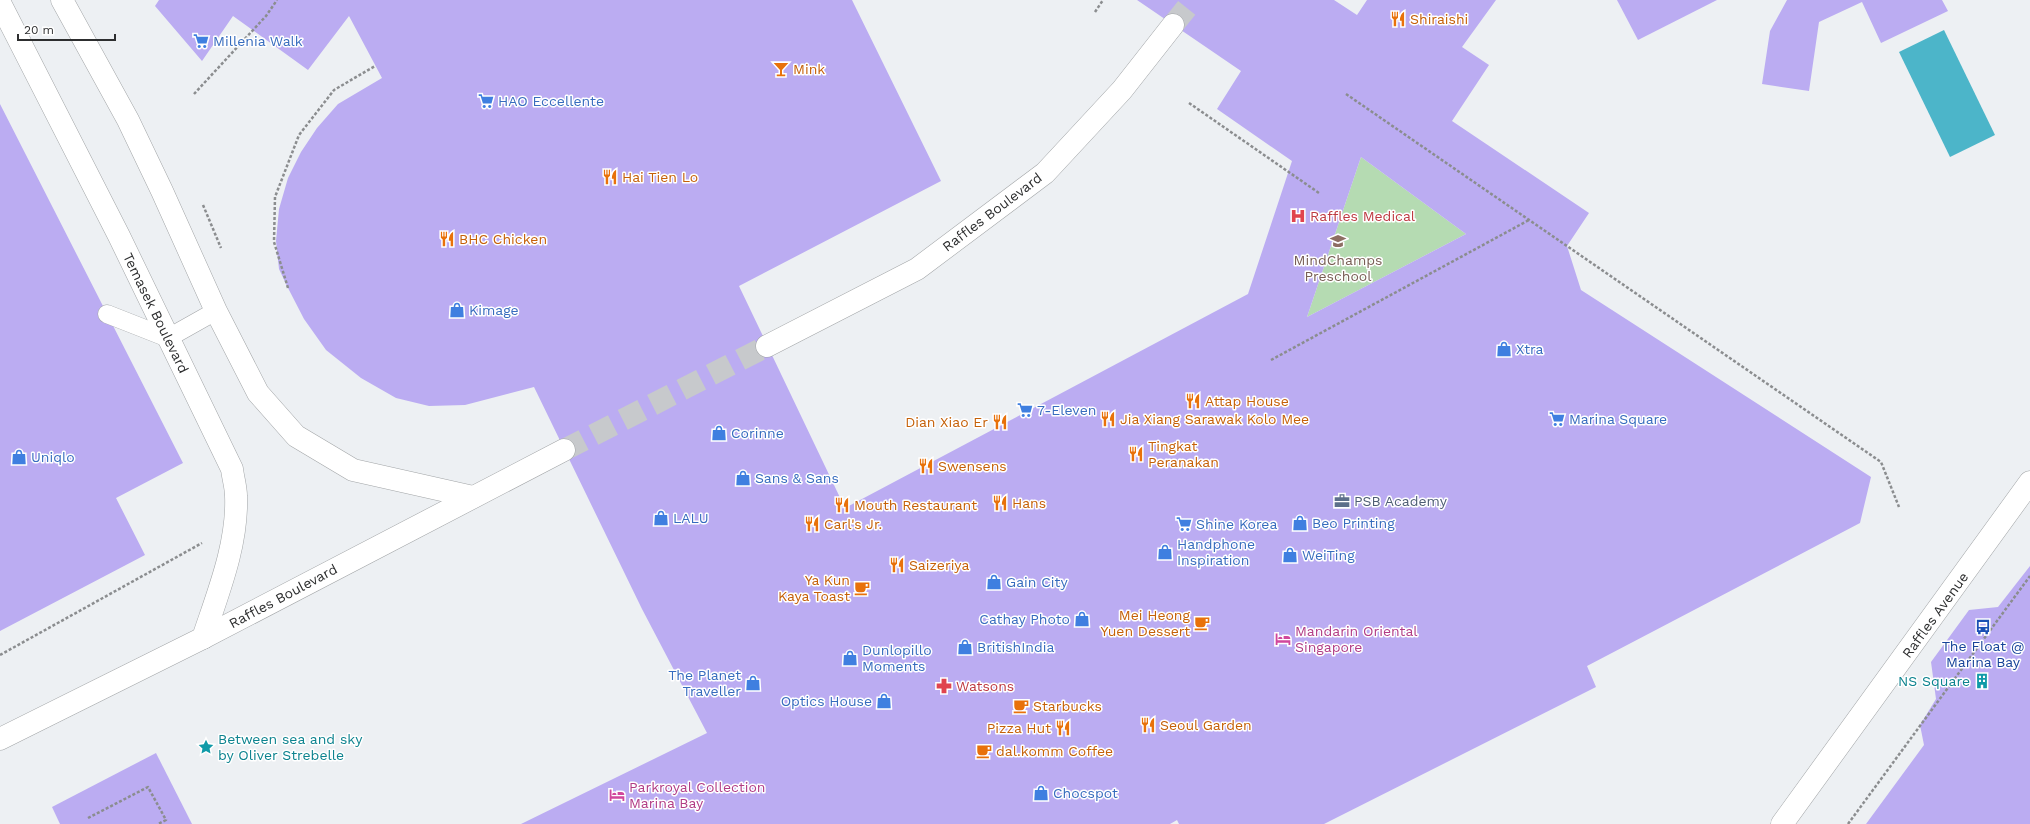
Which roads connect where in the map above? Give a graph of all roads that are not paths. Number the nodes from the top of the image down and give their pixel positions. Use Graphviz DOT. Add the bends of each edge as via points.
graph roads {
  1 [pos="62,0"];
  2 [pos="0,3"];
  3 [pos="1173,25"];
  4 [pos="216,311"];
  5 [pos="107,314"];
  6 [pos="168,338"];
  7 [pos="767,346"];
  8 [pos="564,450"];
  9 [pos="2030,482"];
  10 [pos="473,497"];
  11 [pos="203,638"];
  12 [pos="0,739"];
  13 [pos="1782,824"];
  1 -- 4 [label="main road" via="131,127"];
  2 -- 6 [label="main road, Temasek Boulevard"];
  3 -- 7 [label="main road, Raffles Boulevard" via="1122,90 1044,173 917,269"];
  4 -- 6 [label="lane"];
  4 -- 10 [label="main road" via="258,393 296,436 353,470"];
  5 -- 6 [label="lane"];
  6 -- 11 [label="main road, Temasek Boulevard" via="232,469 236,496 234,525 226,565"];
  8 -- 10 [label="main road, Raffles Boulevard"];
  9 -- 13 [label="main road, Raffles Avenue"];
  10 -- 11 [label="main road, Raffles Boulevard"];
  11 -- 12 [label="main road, Raffles Boulevard"];
}
